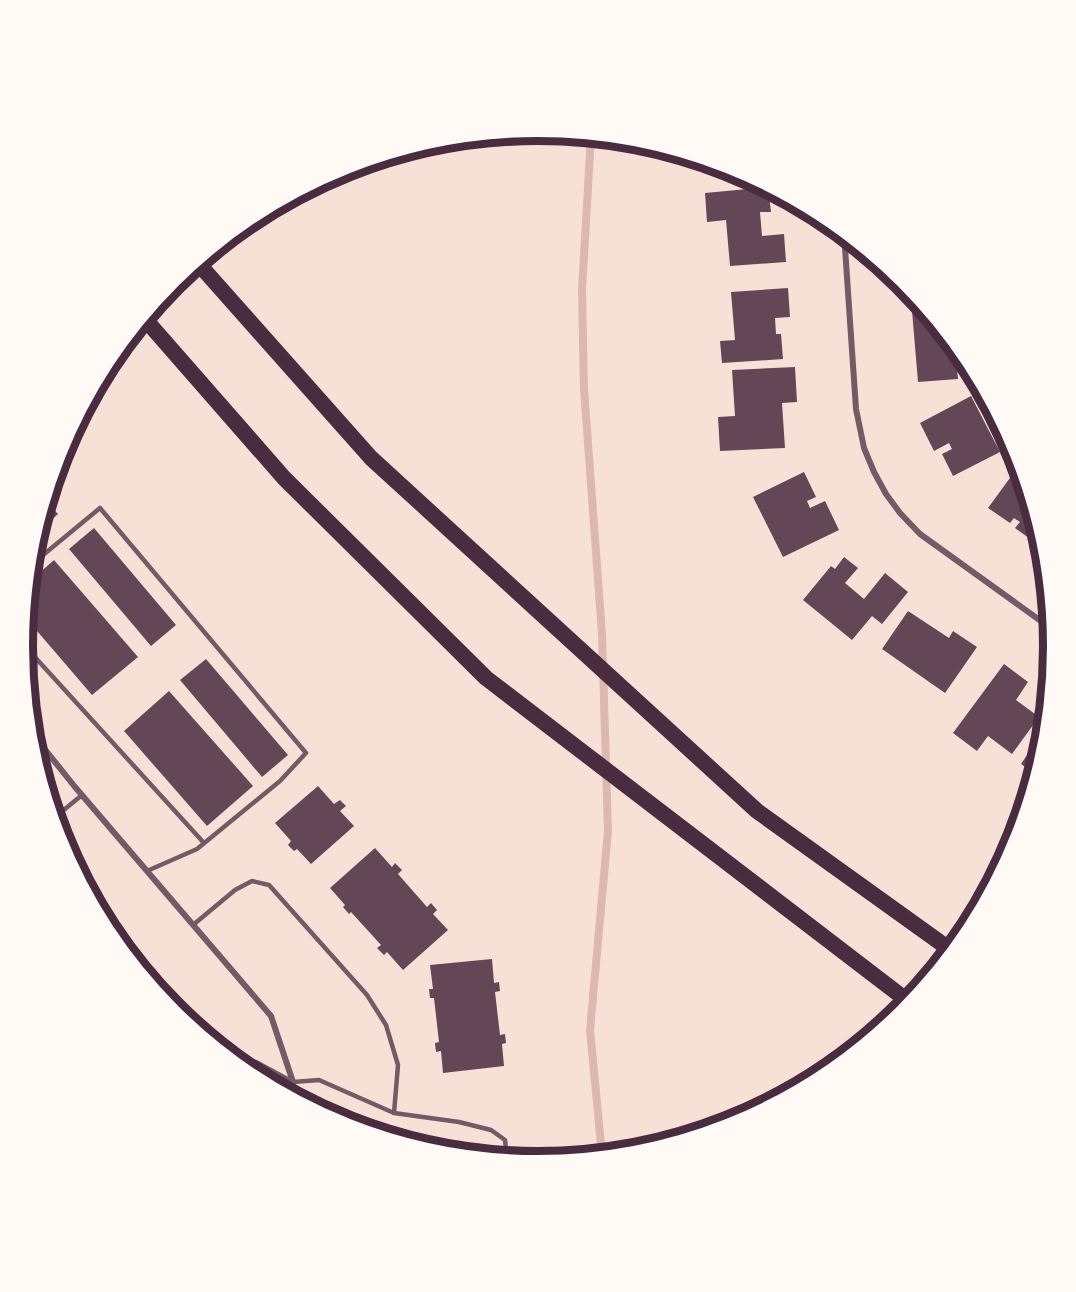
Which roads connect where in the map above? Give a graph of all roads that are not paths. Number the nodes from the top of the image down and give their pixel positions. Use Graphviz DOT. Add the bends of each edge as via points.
graph roads {
  1 [pos="845,245"];
  2 [pos="203,268"];
  3 [pos="149,324"];
  4 [pos="41,556"];
  5 [pos="1042,622"];
  6 [pos="33,655"];
  7 [pos="44,747"];
  8 [pos="82,795"];
  9 [pos="61,812"];
  10 [pos="204,843"];
  11 [pos="147,871"];
  12 [pos="193,925"];
  13 [pos="944,946"];
  14 [pos="901,996"];
  15 [pos="251,1062"];
  16 [pos="293,1082"];
  17 [pos="394,1113"];
  18 [pos="507,1150"];
  1 -- 5 [label="street" via="856,409 864,448 878,479 900,513 920,534"];
  2 -- 13 [label="highway" via="371,458 757,811"];
  3 -- 14 [label="highway" via="284,478 486,678"];
  4 -- 10 [label="lane" via="100,508 306,753 280,781"];
  6 -- 10 [label="lane"];
  7 -- 8 [label="street"];
  8 -- 9 [label="lane"];
  8 -- 11 [label="street"];
  10 -- 11 [label="lane"];
  11 -- 12 [label="street"];
  12 -- 16 [label="street" via="271,1016"];
  12 -- 17 [label="lane" via="252,881 269,885 367,995 386,1025 398,1065"];
  15 -- 16 [label="lane"];
  16 -- 17 [label="lane" via="319,1080"];
  17 -- 18 [label="lane" via="491,1130 506,1140"];
}
